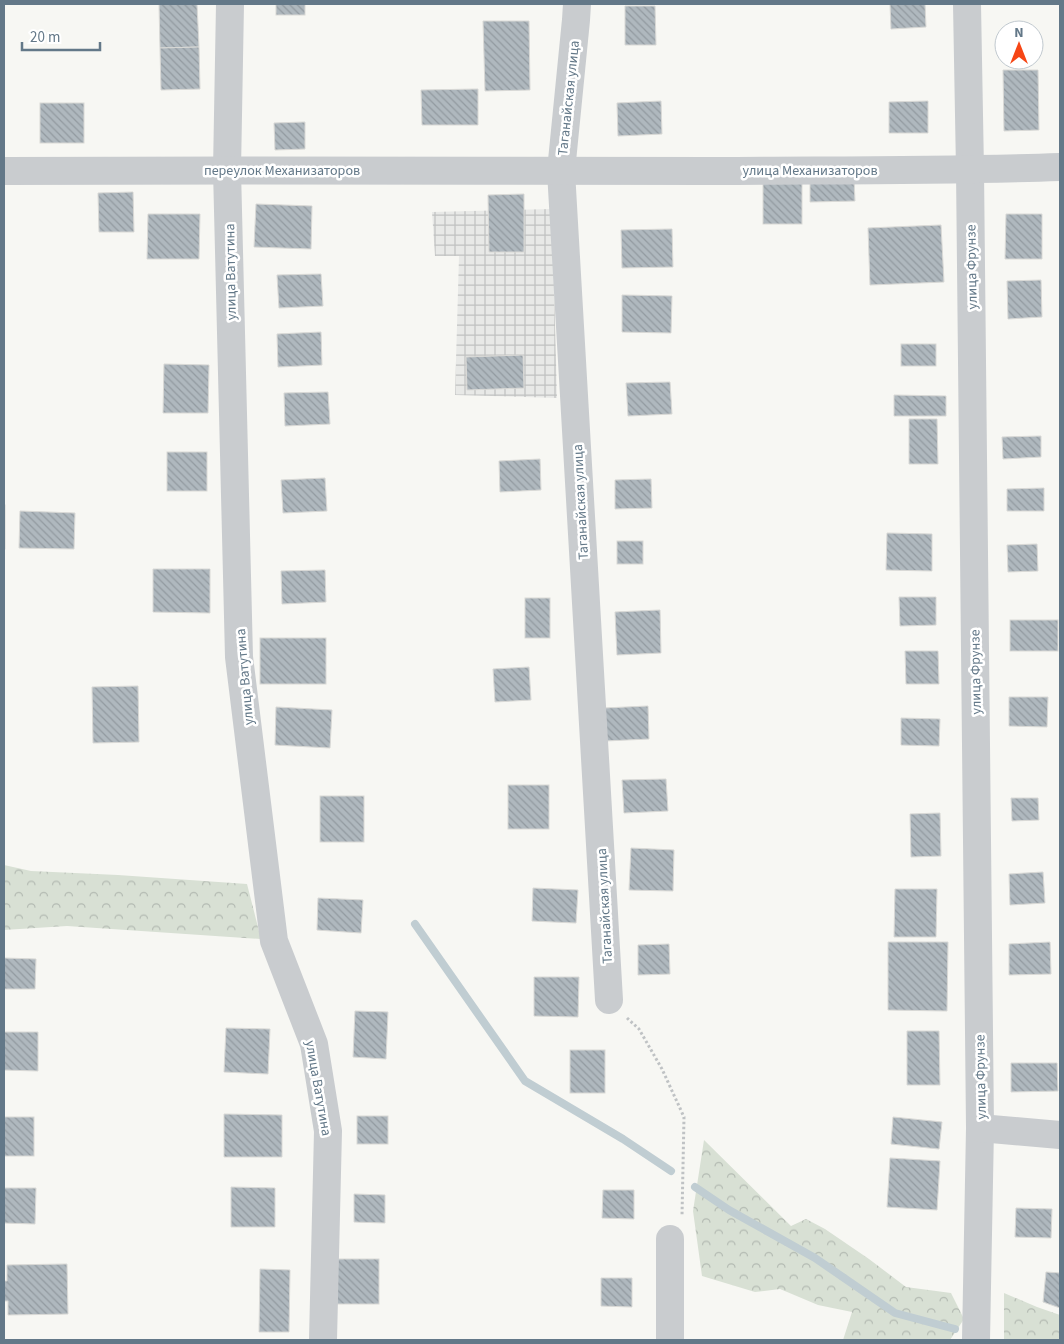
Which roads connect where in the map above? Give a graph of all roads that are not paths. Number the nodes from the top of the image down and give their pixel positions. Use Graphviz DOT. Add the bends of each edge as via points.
graph roads {
  1 [pos="230,4"];
  2 [pos="577,4"];
  3 [pos="967,4"];
  4 [pos="1060,167"];
  5 [pos="227,170"];
  6 [pos="970,170"];
  7 [pos="4,171"];
  8 [pos="561,171"];
  9 [pos="609,1000"];
  10 [pos="980,1128"];
  11 [pos="1060,1135"];
  12 [pos="670,1239"];
  13 [pos="323,1340"];
  14 [pos="670,1340"];
  15 [pos="976,1340"];
  1 -- 5 [label="street, улица Ватутина"];
  2 -- 8 [label="street, Таганайская улица"];
  3 -- 6 [label="street, улица Фрунзе"];
  4 -- 6 [label="street, улица Механизаторов"];
  5 -- 7 [label="street, переулок Механизаторов"];
  5 -- 8 [label="street, переулок Механизаторов"];
  5 -- 13 [label="street, улица Ватутина" via="240,657 274,941 314,1044 328,1131"];
  6 -- 8 [label="street, улица Механизаторов"];
  6 -- 10 [label="street, улица Фрунзе"];
  8 -- 9 [label="street, Таганайская улица"];
  10 -- 11 [label="street"];
  10 -- 15 [label="street, улица Фрунзе"];
  12 -- 14 [label="street"];
}
